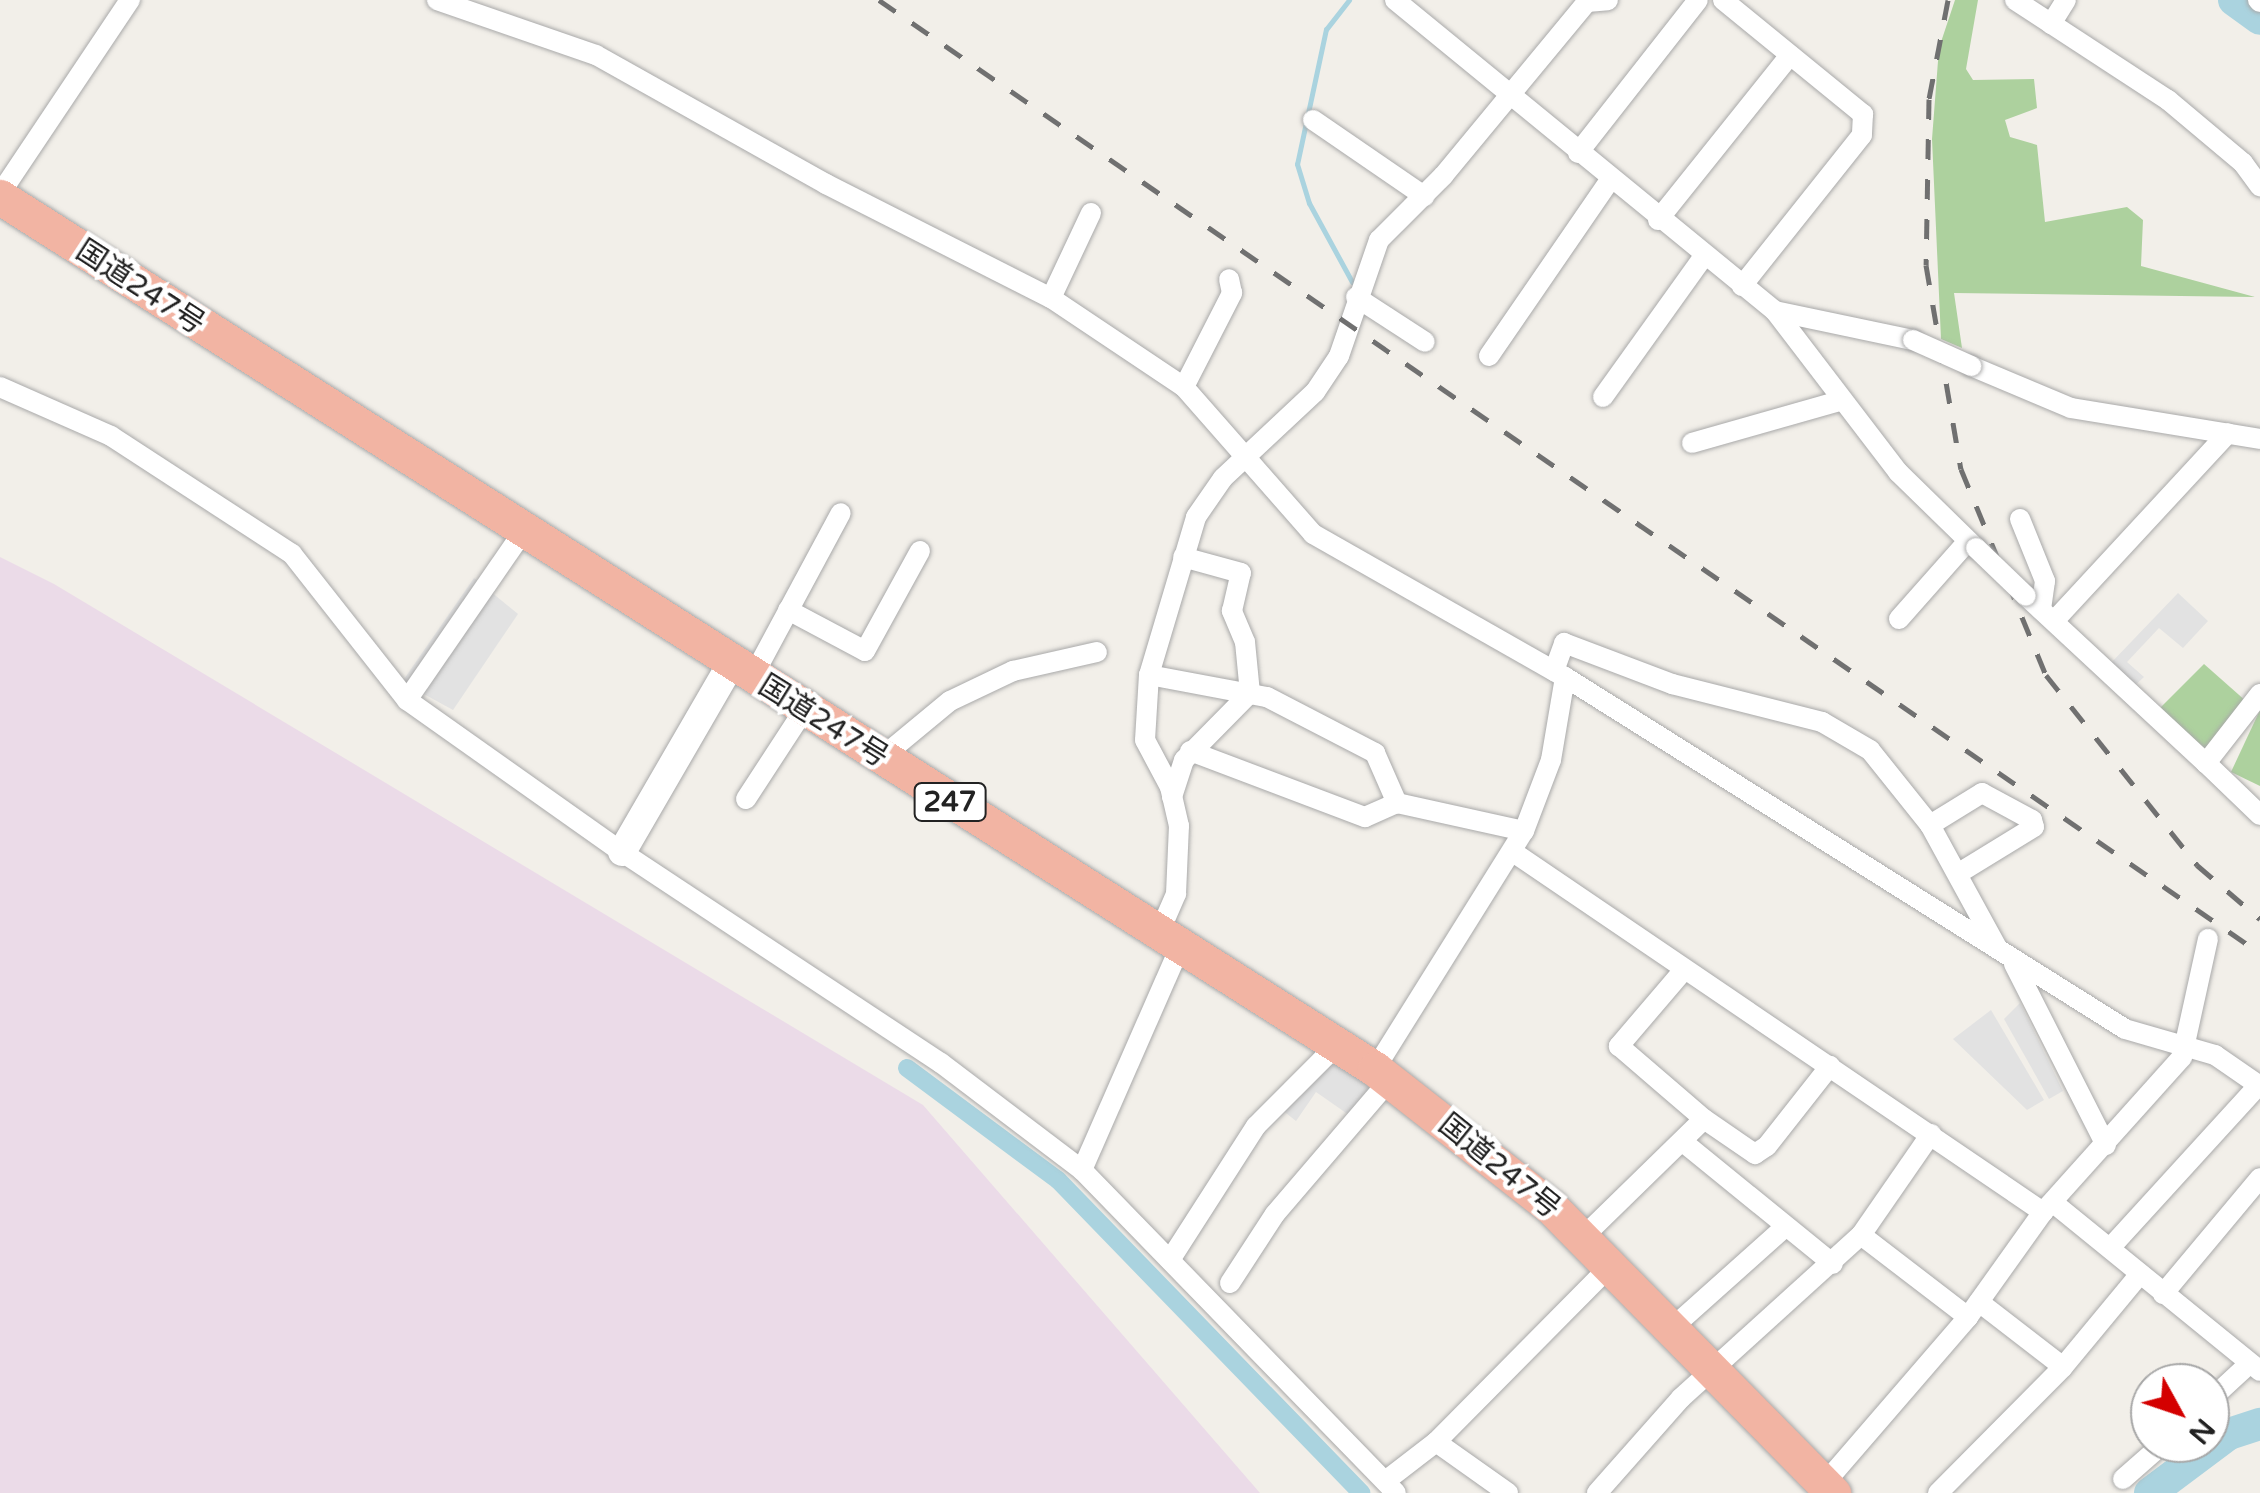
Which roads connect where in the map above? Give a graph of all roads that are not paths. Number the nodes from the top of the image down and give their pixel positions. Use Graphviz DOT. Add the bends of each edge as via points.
graph roads {
  1 [pos="130,0"];
  2 [pos="437,0"];
  3 [pos="1395,0"];
  4 [pos="1608,0"];
  5 [pos="1698,0"];
  6 [pos="1724,0"];
  7 [pos="2015,0"];
  8 [pos="2066,0"];
  9 [pos="2051,24"];
  10 [pos="1790,55"];
  11 [pos="1509,96"];
  12 [pos="1313,120"];
  13 [pos="1578,153"];
  14 [pos="1610,180"];
  15 [pos="2260,186"];
  16 [pos="0,196"];
  17 [pos="1424,196"];
  18 [pos="1091,213"];
  19 [pos="1658,220"];
  20 [pos="1704,256"];
  21 [pos="1228,279"];
  22 [pos="1742,286"];
  23 [pos="1356,297"];
  24 [pos="1051,298"];
  25 [pos="1775,311"];
  26 [pos="1425,342"];
  27 [pos="1490,356"];
  28 [pos="0,388"];
  29 [pos="1184,388"];
  30 [pos="1604,397"];
  31 [pos="1839,401"];
  32 [pos="2228,433"];
  33 [pos="2260,439"];
  34 [pos="1692,443"];
  35 [pos="1245,461"];
  36 [pos="841,513"];
  37 [pos="2020,519"];
  38 [pos="523,532"];
  39 [pos="1972,545"];
  40 [pos="920,552"];
  41 [pos="1183,557"];
  42 [pos="2040,609"];
  43 [pos="788,610"];
  44 [pos="1900,619"];
  45 [pos="1097,652"];
  46 [pos="742,671"];
  47 [pos="1560,674"];
  48 [pos="1149,675"];
  49 [pos="1250,693"];
  50 [pos="2260,694"];
  51 [pos="406,700"];
  52 [pos="804,710"];
  53 [pos="1190,752"];
  54 [pos="881,758"];
  55 [pos="2206,763"];
  56 [pos="1172,797"];
  57 [pos="746,799"];
  58 [pos="1397,803"];
  59 [pos="2260,814"];
  60 [pos="1930,825"];
  61 [pos="1524,831"];
  62 [pos="622,852"];
  63 [pos="1513,852"];
  64 [pos="1959,873"];
  65 [pos="2208,939"];
  66 [pos="1169,940"];
  67 [pos="2005,955"];
  68 [pos="1684,971"];
  69 [pos="1337,1046"];
  70 [pos="2185,1046"];
  71 [pos="1830,1066"];
  72 [pos="1382,1075"];
  73 [pos="2259,1086"];
  74 [pos="1704,1119"];
  75 [pos="1931,1134"];
  76 [pos="1683,1142"];
  77 [pos="2106,1145"];
  78 [pos="1082,1170"];
  79 [pos="2260,1178"];
  80 [pos="2050,1209"];
  81 [pos="1785,1227"];
  82 [pos="1861,1236"];
  83 [pos="1582,1238"];
  84 [pos="2110,1248"];
  85 [pos="1170,1260"];
  86 [pos="1833,1264"];
  87 [pos="1610,1266"];
  88 [pos="2140,1274"];
  89 [pos="1230,1283"];
  90 [pos="2163,1294"];
  91 [pos="1973,1310"];
  92 [pos="1672,1328"];
  93 [pos="2063,1367"];
  94 [pos="2255,1367"];
  95 [pos="1711,1369"];
  96 [pos="2230,1385"];
  97 [pos="1436,1442"];
  98 [pos="2142,1463"];
  99 [pos="2123,1480"];
  100 [pos="1392,1486"];
  101 [pos="1829,1489"];
  102 [pos="1508,1493"];
  103 [pos="1597,1493"];
  104 [pos="1938,1493"];
  1 -- 16 [label="street"];
  2 -- 24 [label="street" via="596,55 826,184"];
  3 -- 11 [label="street"];
  4 -- 11 [label="street" via="1587,2"];
  5 -- 13 [label="street"];
  6 -- 10 [label="street"];
  7 -- 9 [label="street"];
  8 -- 9 [label="street"];
  9 -- 15 [label="street" via="2168,100 2243,163"];
  10 -- 19 [label="street"];
  10 -- 22 [label="street" via="1862,114 1862,135"];
  11 -- 13 [label="street"];
  11 -- 17 [label="street"];
  12 -- 17 [label="street"];
  13 -- 14 [label="street"];
  14 -- 19 [label="street"];
  14 -- 27 [label="street"];
  16 -- 38 [label="highway, 国道247号 / 247"];
  17 -- 23 [label="street" via="1379,240"];
  18 -- 24 [label="street"];
  19 -- 20 [label="street"];
  20 -- 22 [label="street"];
  20 -- 30 [label="street"];
  21 -- 29 [label="street" via="1232,293"];
  22 -- 25 [label="street"];
  23 -- 26 [label="street"];
  23 -- 35 [label="street" via="1339,356 1315,392"];
  24 -- 29 [label="street"];
  25 -- 31 [label="street"];
  25 -- 32 [label="street, bridge" via="1913,340 2071,408"];
  28 -- 51 [label="street" via="111,436 292,554"];
  29 -- 35 [label="street"];
  31 -- 34 [label="street"];
  31 -- 39 [label="street"];
  32 -- 33 [label="street"];
  32 -- 42 [label="street"];
  35 -- 41 [label="street" via="1196,517"];
  35 -- 47 [label="street" via="1314,534"];
  36 -- 43 [label="street"];
  37 -- 42 [label="street" via="2045,581"];
  38 -- 46 [label="highway, 国道247号 / 247"];
  38 -- 51 [label="street"];
  39 -- 42 [label="street, bridge"];
  39 -- 44 [label="street"];
  40 -- 43 [label="street" via="865,651"];
  41 -- 48 [label="street"];
  41 -- 49 [label="street" via="1242,574 1232,611 1245,642"];
  42 -- 55 [label="street"];
  43 -- 46 [label="street"];
  45 -- 54 [label="street" via="1013,671 950,700"];
  46 -- 52 [label="highway, 国道247号 / 247"];
  46 -- 62 [label="street"];
  47 -- 60 [label="street" via="1564,643 1672,684 1822,722 1870,750"];
  47 -- 61 [label="street" via="1550,760"];
  47 -- 67 [label="street"];
  48 -- 49 [label="street"];
  48 -- 56 [label="street" via="1145,740"];
  49 -- 53 [label="street"];
  49 -- 58 [label="street" via="1375,753"];
  50 -- 55 [label="street"];
  51 -- 62 [label="street"];
  52 -- 54 [label="highway, 国道247号 / 247"];
  52 -- 57 [label="street"];
  53 -- 56 [label="street"];
  53 -- 58 [label="street" via="1365,818"];
  54 -- 66 [label="highway, 国道247号 / 247"];
  55 -- 59 [label="street"];
  56 -- 66 [label="street" via="1179,826"];
  58 -- 61 [label="street"];
  60 -- 64 [label="street"];
  60 -- 64 [label="street" via="1982,792 2032,820 2034,827"];
  61 -- 63 [label="street"];
  62 -- 78 [label="street" via="941,1062"];
  63 -- 68 [label="street"];
  63 -- 72 [label="street"];
  64 -- 67 [label="street"];
  65 -- 70 [label="street"];
  66 -- 69 [label="highway, 国道247号 / 247"];
  66 -- 78 [label="street"];
  67 -- 70 [label="street" via="2125,1029"];
  67 -- 77 [label="street"];
  68 -- 71 [label="street"];
  68 -- 74 [label="street" via="1618,1046"];
  69 -- 72 [label="highway, 国道247号 / 247"];
  69 -- 85 [label="street" via="1256,1126"];
  70 -- 73 [label="street" via="2215,1055"];
  70 -- 77 [label="street"];
  71 -- 74 [label="street" via="1754,1154"];
  71 -- 75 [label="street"];
  72 -- 83 [label="highway, 国道247号 / 247" via="1514,1175"];
  72 -- 89 [label="street"];
  73 -- 84 [label="street"];
  74 -- 76 [label="street"];
  75 -- 80 [label="street"];
  75 -- 82 [label="street"];
  76 -- 81 [label="street"];
  76 -- 83 [label="street"];
  77 -- 80 [label="street"];
  78 -- 85 [label="street"];
  79 -- 90 [label="street"];
  80 -- 84 [label="street"];
  80 -- 91 [label="street"];
  81 -- 86 [label="street"];
  81 -- 92 [label="street"];
  82 -- 86 [label="street"];
  82 -- 91 [label="street"];
  83 -- 87 [label="highway, 国道247号 / 247"];
  84 -- 88 [label="street"];
  85 -- 100 [label="street"];
  86 -- 95 [label="street"];
  87 -- 92 [label="highway, 国道247号 / 247"];
  87 -- 97 [label="street"];
  88 -- 90 [label="street"];
  88 -- 93 [label="street"];
  90 -- 94 [label="street"];
  91 -- 93 [label="street"];
  91 -- 101 [label="street"];
  92 -- 95 [label="highway, 国道247号 / 247"];
  93 -- 104 [label="street"];
  94 -- 96 [label="street"];
  95 -- 101 [label="highway, 国道247号 / 247"];
  95 -- 103 [label="street"];
  97 -- 100 [label="street"];
  97 -- 102 [label="street"];
  98 -- 99 [label="street"];
}
